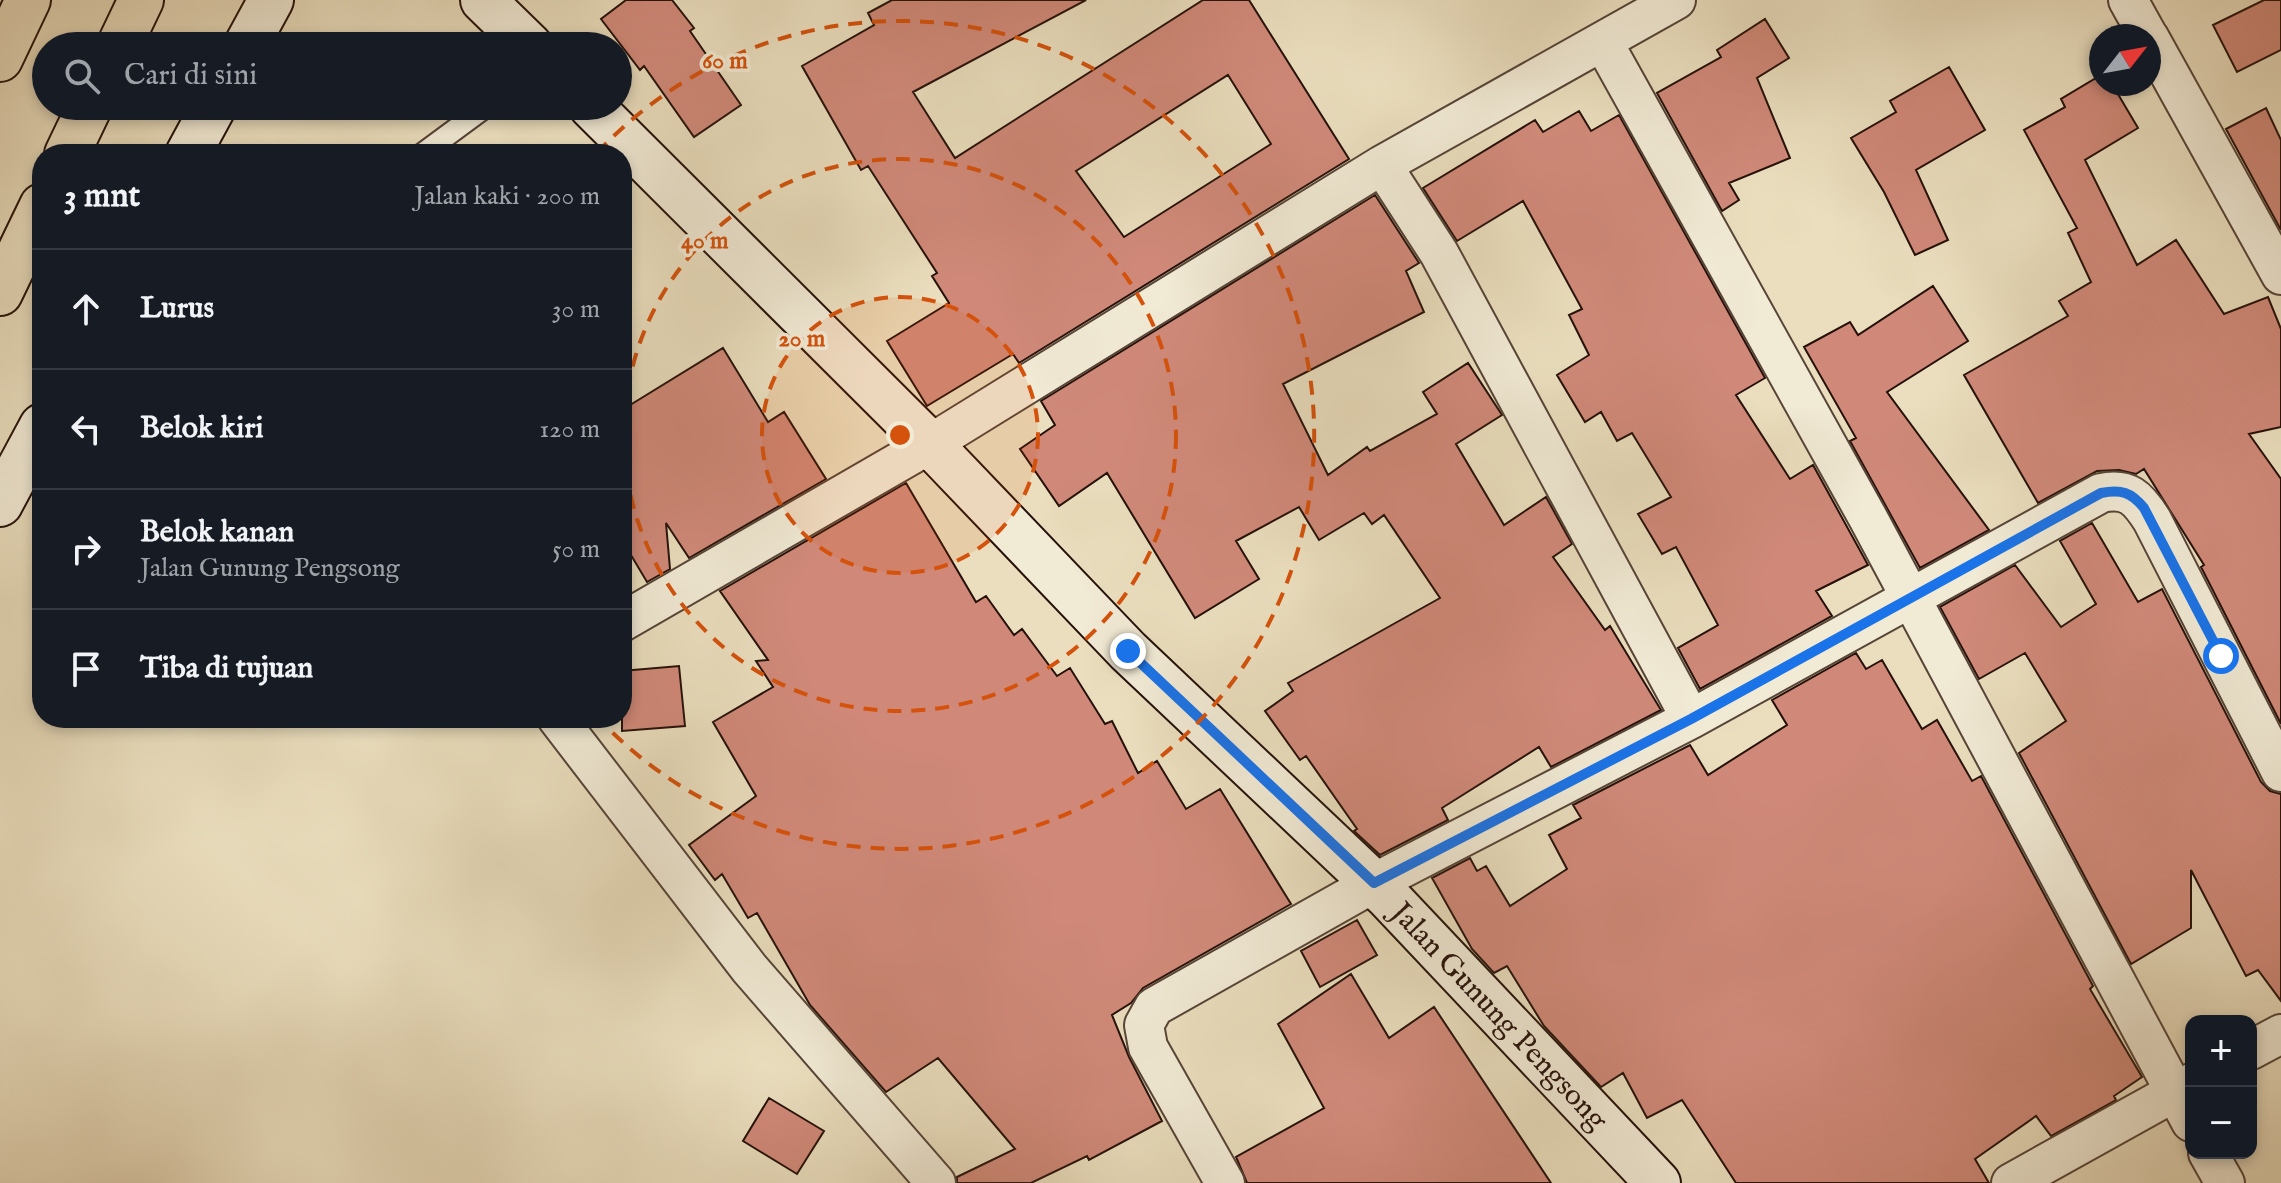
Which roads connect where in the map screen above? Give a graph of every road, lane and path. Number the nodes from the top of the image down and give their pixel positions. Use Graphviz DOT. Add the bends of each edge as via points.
graph roads {
  1 [pos="28,0"];
  2 [pos="141,0"];
  3 [pos="271,0"];
  4 [pos="483,0"];
  5 [pos="1676,0"];
  6 [pos="2128,0"];
  7 [pos="2142,24"];
  8 [pos="126,32"];
  9 [pos="254,32"];
  10 [pos="516,32"];
  11 [pos="1603,42"];
  12 [pos="0,59"];
  13 [pos="2161,59"];
  14 [pos="83,120"];
  15 [pos="206,120"];
  16 [pos="468,120"];
  17 [pos="605,120"];
  18 [pos="72,144"];
  19 [pos="193,144"];
  20 [pos="436,144"];
  21 [pos="629,144"];
  22 [pos="632,147"];
  23 [pos="1382,165"];
  24 [pos="32,227"];
  25 [pos="2281,275"];
  26 [pos="0,293"];
  27 [pos="930,444"];
  28 [pos="32,445"];
  29 [pos="0,504"];
  30 [pos="1909,597"];
  31 [pos="632,616"];
  32 [pos="1691,719"];
  33 [pos="565,728"];
  34 [pos="2281,772"];
  35 [pos="1374,883"];
  36 [pos="2281,1034"];
  37 [pos="2257,1047"];
  38 [pos="2185,1099"];
  39 [pos="2211,1159"];
  40 [pos="936,1183"];
  41 [pos="1225,1183"];
  42 [pos="1658,1183"];
  43 [pos="2011,1183"];
  44 [pos="2225,1183"];
  1 -- 12 [label="highway"];
  2 -- 8 [label="highway"];
  3 -- 9 [label="street"];
  4 -- 10 [label="street"];
  5 -- 11 [label="street"];
  6 -- 7 [label="street"];
  11 -- 23 [label="street"];
  11 -- 30 [label="street"];
  13 -- 25 [label="street"];
  14 -- 18 [label="highway"];
  15 -- 19 [label="street"];
  16 -- 20 [label="lane"];
  17 -- 21 [label="street, Jalan Gunung Pengsong"];
  22 -- 27 [label="street, Jalan Gunung Pengsong"];
  23 -- 27 [label="street"];
  23 -- 32 [label="street" via="1439,253"];
  24 -- 26 [label="highway"];
  27 -- 31 [label="street"];
  27 -- 35 [label="street, Jalan Gunung Pengsong" via="1128,651"];
  28 -- 29 [label="street"];
  30 -- 32 [label="street"];
  30 -- 34 [label="street" via="2101,493 2128,493 2152,520"];
  30 -- 38 [label="street"];
  32 -- 35 [label="street"];
  33 -- 40 [label="street" via="749,968"];
  35 -- 41 [label="street" via="1154,1007 1144,1025 1148,1047"];
  35 -- 42 [label="street, Jalan Gunung Pengsong"];
  36 -- 37 [label="street"];
  38 -- 43 [label="street"];
  39 -- 44 [label="street"];
}
